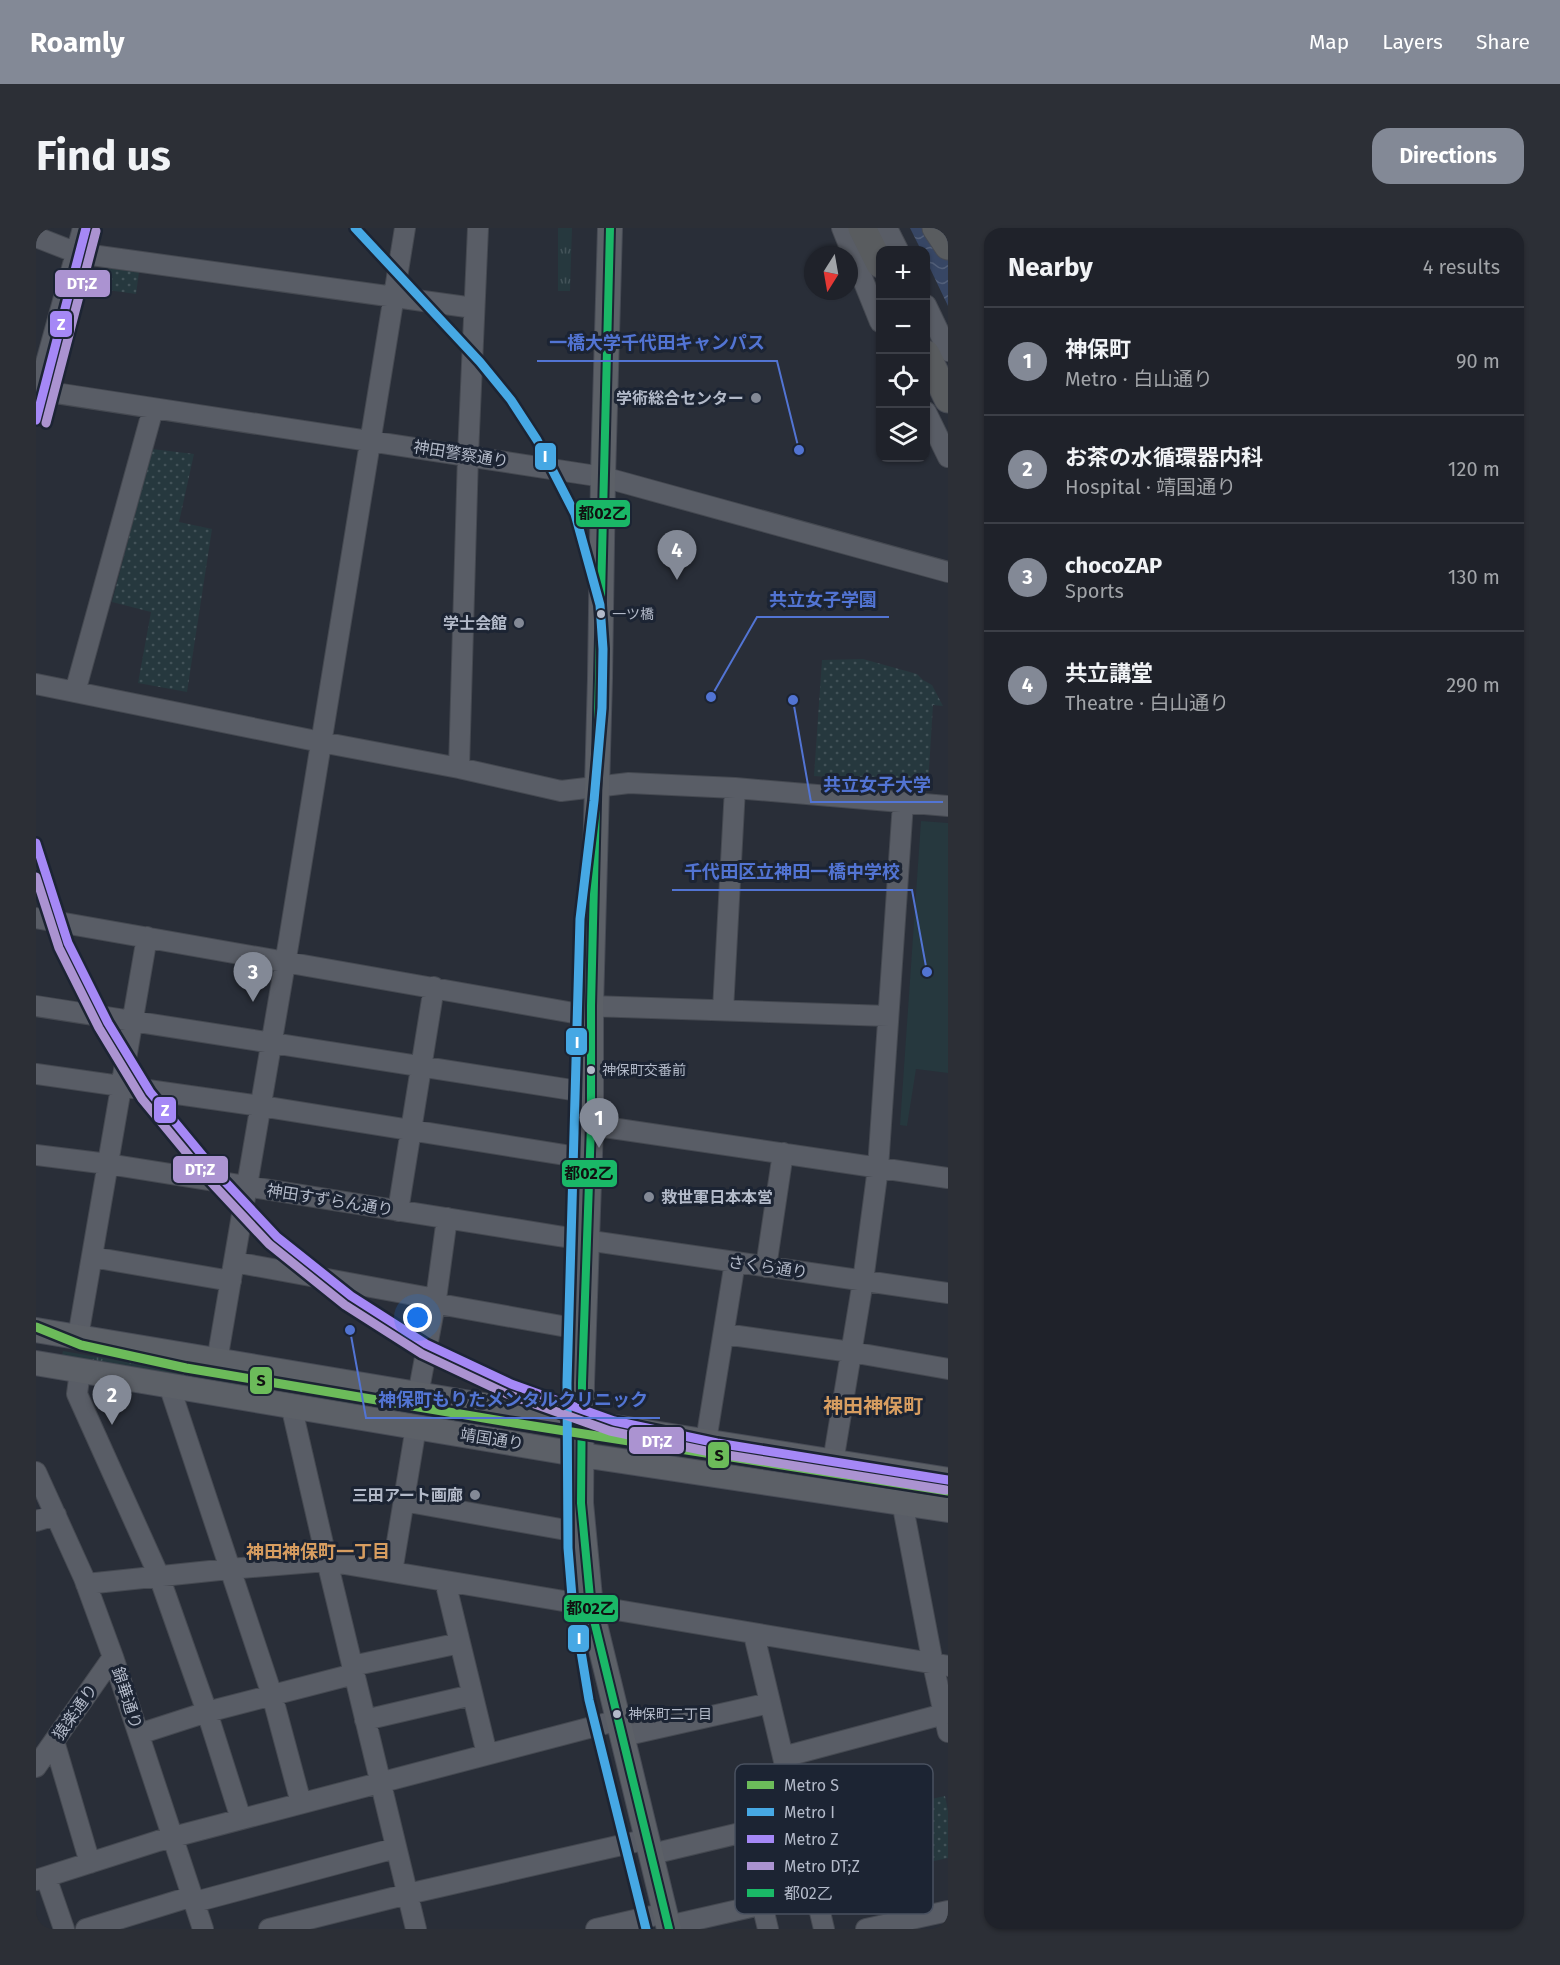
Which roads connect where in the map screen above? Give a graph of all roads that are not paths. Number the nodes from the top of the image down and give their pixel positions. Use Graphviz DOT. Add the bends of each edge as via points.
graph roads {
  1 [pos="84,228"];
  2 [pos="405,228"];
  3 [pos="478,228"];
  4 [pos="610,228"];
  5 [pos="842,228"];
  6 [pos="862,228"];
  7 [pos="887,228"];
  8 [pos="936,228"];
  9 [pos="36,237"];
  10 [pos="896,246"];
  11 [pos="948,246"];
  12 [pos="77,253"];
  13 [pos="876,256"];
  14 [pos="393,298"];
  15 [pos="474,308"];
  16 [pos="876,312"];
  17 [pos="930,313"];
  18 [pos="948,351"];
  19 [pos="930,362"];
  20 [pos="37,393"];
  21 [pos="948,399"];
  22 [pos="153,409"];
  23 [pos="930,420"];
  24 [pos="370,440"];
  25 [pos="468,455"];
  26 [pos="948,457"];
  27 [pos="603,477"];
  28 [pos="948,572"];
  29 [pos="36,684"];
  30 [pos="75,692"];
  31 [pos="321,742"];
  32 [pos="459,768"];
  33 [pos="596,787"];
  34 [pos="735,788"];
  35 [pos="903,803"];
  36 [pos="948,806"];
  37 [pos="36,918"];
  38 [pos="147,937"];
  39 [pos="285,961"];
  40 [pos="434,987"];
  41 [pos="36,1006"];
  42 [pos="723,1010"];
  43 [pos="591,1011"];
  44 [pos="888,1016"];
  45 [pos="133,1020"];
  46 [pos="272,1042"];
  47 [pos="422,1065"];
  48 [pos="36,1074"];
  49 [pos="122,1086"];
  50 [pos="591,1093"];
  51 [pos="261,1106"];
  52 [pos="591,1125"];
  53 [pos="411,1130"];
  54 [pos="783,1153"];
  55 [pos="36,1155"];
  56 [pos="590,1159"];
  57 [pos="108,1164"];
  58 [pos="878,1168"];
  59 [pos="948,1178"];
  60 [pos="247,1186"];
  61 [pos="398,1211"];
  62 [pos="447,1218"];
  63 [pos="588,1240"];
  64 [pos="92,1257"];
  65 [pos="735,1262"];
  66 [pos="766,1267"];
  67 [pos="232,1272"];
  68 [pos="863,1281"];
  69 [pos="948,1293"];
  70 [pos="436,1299"];
  71 [pos="36,1330"];
  72 [pos="584,1330"];
  73 [pos="724,1334"];
  74 [pos="78,1337"];
  75 [pos="851,1352"];
  76 [pos="217,1361"];
  77 [pos="36,1364"];
  78 [pos="948,1369"];
  79 [pos="80,1371"];
  80 [pos="169,1385"];
  81 [pos="418,1395"];
  82 [pos="291,1405"];
  83 [pos="583,1422"];
  84 [pos="416,1427"];
  85 [pos="706,1442"];
  86 [pos="582,1455"];
  87 [pos="833,1462"];
  88 [pos="36,1472"];
  89 [pos="907,1474"];
  90 [pos="948,1480"];
  91 [pos="403,1501"];
  92 [pos="903,1503"];
  93 [pos="948,1510"];
  94 [pos="56,1515"];
  95 [pos="36,1521"];
  96 [pos="583,1533"];
  97 [pos="327,1561"];
  98 [pos="229,1569"];
  99 [pos="392,1572"];
  100 [pos="159,1576"];
  101 [pos="445,1581"];
  102 [pos="86,1584"];
  103 [pos="591,1608"];
  104 [pos="754,1635"];
  105 [pos="460,1643"];
  106 [pos="113,1657"];
  107 [pos="940,1665"];
  108 [pos="353,1670"];
  109 [pos="272,1695"];
  110 [pos="472,1695"];
  111 [pos="770,1703"];
  112 [pos="207,1712"];
  113 [pos="364,1720"];
  114 [pos="946,1724"];
  115 [pos="621,1728"];
  116 [pos="139,1734"];
  117 [pos="54,1741"];
  118 [pos="487,1755"];
  119 [pos="783,1757"];
  120 [pos="785,1764"];
  121 [pos="36,1767"];
  122 [pos="380,1783"];
  123 [pos="301,1803"];
  124 [pos="241,1819"];
  125 [pos="735,1834"];
  126 [pos="173,1837"];
  127 [pos="650,1847"];
  128 [pos="396,1848"];
  129 [pos="90,1863"];
  130 [pos="41,1878"];
  131 [pos="408,1894"];
  132 [pos="194,1899"];
  133 [pos="735,1909"];
  134 [pos="948,1911"];
  135 [pos="764,1914"];
  136 [pos="821,1914"];
  137 [pos="667,1923"];
  138 [pos="274,1928"];
  139 [pos="64,1929"];
  140 [pos="87,1929"];
  141 [pos="203,1929"];
  142 [pos="416,1929"];
  143 [pos="596,1929"];
  144 [pos="768,1929"];
  145 [pos="824,1929"];
  146 [pos="866,1929"];
  1 -- 12 [label="street"];
  2 -- 14 [label="street"];
  3 -- 15 [label="street"];
  4 -- 27 [label="main road"];
  5 -- 16 [label="street"];
  6 -- 13 [label="highway"];
  7 -- 10 [label="street"];
  8 -- 11 [label="highway"];
  9 -- 12 [label="street"];
  12 -- 14 [label="street"];
  12 -- 20 [label="street"];
  14 -- 15 [label="street"];
  14 -- 24 [label="street"];
  15 -- 25 [label="street"];
  17 -- 18 [label="street"];
  19 -- 21 [label="highway"];
  20 -- 22 [label="street, 神田警察通り"];
  22 -- 24 [label="street, 神田警察通り"];
  22 -- 30 [label="street"];
  23 -- 26 [label="street"];
  24 -- 25 [label="street, 神田警察通り"];
  24 -- 31 [label="street"];
  25 -- 27 [label="street, 神田警察通り"];
  25 -- 32 [label="street"];
  27 -- 28 [label="street, 神田警察通り"];
  27 -- 33 [label="main road"];
  29 -- 30 [label="street"];
  30 -- 31 [label="street"];
  31 -- 32 [label="street"];
  31 -- 39 [label="street"];
  32 -- 33 [label="street" via="561,790"];
  33 -- 34 [label="street" via="629,783"];
  33 -- 43 [label="main road"];
  34 -- 35 [label="street"];
  34 -- 42 [label="street"];
  35 -- 36 [label="street"];
  35 -- 44 [label="street"];
  37 -- 38 [label="street"];
  38 -- 39 [label="street"];
  38 -- 45 [label="street"];
  39 -- 40 [label="street"];
  39 -- 46 [label="street"];
  40 -- 43 [label="street"];
  40 -- 47 [label="street"];
  41 -- 45 [label="street"];
  42 -- 43 [label="street"];
  42 -- 44 [label="street"];
  43 -- 50 [label="main road"];
  44 -- 58 [label="street"];
  45 -- 46 [label="street"];
  45 -- 49 [label="street"];
  46 -- 47 [label="street"];
  46 -- 51 [label="street"];
  47 -- 50 [label="street"];
  47 -- 53 [label="street"];
  48 -- 49 [label="street"];
  49 -- 51 [label="street"];
  49 -- 57 [label="street"];
  50 -- 52 [label="main road"];
  51 -- 53 [label="street"];
  51 -- 60 [label="street"];
  52 -- 54 [label="street"];
  52 -- 56 [label="main road"];
  53 -- 56 [label="street"];
  53 -- 61 [label="street"];
  54 -- 58 [label="street"];
  54 -- 66 [label="street"];
  55 -- 57 [label="street, 神田すずらん通り"];
  56 -- 63 [label="main road"];
  57 -- 60 [label="street, 神田すずらん通り"];
  57 -- 64 [label="street"];
  58 -- 59 [label="street"];
  58 -- 68 [label="street"];
  60 -- 61 [label="street, 神田すずらん通り"];
  60 -- 67 [label="street"];
  61 -- 62 [label="street, 神田すずらん通り"];
  62 -- 63 [label="street, 神田すずらん通り"];
  62 -- 70 [label="street"];
  63 -- 65 [label="street, さくら通り"];
  63 -- 72 [label="main road"];
  64 -- 67 [label="street"];
  64 -- 74 [label="street"];
  65 -- 66 [label="street, さくら通り"];
  65 -- 73 [label="street"];
  66 -- 68 [label="street, さくら通り"];
  67 -- 70 [label="street"];
  67 -- 76 [label="street"];
  68 -- 69 [label="street, さくら通り"];
  68 -- 75 [label="street"];
  70 -- 72 [label="street" via="439,1304"];
  70 -- 81 [label="street"];
  71 -- 74 [label="main road, 靖国通り"];
  72 -- 83 [label="main road"];
  73 -- 75 [label="street"];
  73 -- 85 [label="street"];
  74 -- 76 [label="main road, 靖国通り"];
  75 -- 78 [label="street"];
  75 -- 87 [label="street"];
  76 -- 81 [label="main road, 靖国通り"];
  77 -- 79 [label="main road, 靖国通り"];
  79 -- 80 [label="main road, 靖国通り"];
  79 -- 100 [label="street" via="77,1394"];
  80 -- 82 [label="main road, 靖国通り"];
  80 -- 98 [label="street"];
  81 -- 83 [label="main road, 靖国通り"];
  82 -- 84 [label="main road, 靖国通り"];
  82 -- 97 [label="street"];
  83 -- 85 [label="main road, 靖国通り"];
  83 -- 86 [label="main road"];
  84 -- 86 [label="main road, 靖国通り"];
  84 -- 91 [label="street"];
  85 -- 87 [label="main road, 靖国通り"];
  86 -- 92 [label="main road, 靖国通り"];
  86 -- 96 [label="main road"];
  87 -- 89 [label="main road, 靖国通り"];
  88 -- 94 [label="street, 錦華通り"];
  89 -- 90 [label="main road, 靖国通り"];
  89 -- 92 [label="street"];
  91 -- 96 [label="street"];
  91 -- 99 [label="street"];
  92 -- 93 [label="main road, 靖国通り"];
  92 -- 107 [label="street"];
  94 -- 95 [label="street"];
  94 -- 102 [label="street, 錦華通り"];
  96 -- 103 [label="main road"];
  97 -- 98 [label="street"];
  97 -- 99 [label="street"];
  97 -- 108 [label="street"];
  98 -- 100 [label="street"];
  98 -- 109 [label="street"];
  99 -- 101 [label="street"];
  100 -- 102 [label="street"];
  100 -- 112 [label="street"];
  101 -- 103 [label="street"];
  101 -- 105 [label="street"];
  102 -- 106 [label="street, 錦華通り"];
  103 -- 104 [label="street"];
  103 -- 115 [label="main road"];
  104 -- 107 [label="street"];
  104 -- 111 [label="street"];
  105 -- 108 [label="street"];
  105 -- 110 [label="street"];
  106 -- 116 [label="street, 錦華通り"];
  106 -- 117 [label="street, 猿楽通り"];
  107 -- 114 [label="street"];
  108 -- 109 [label="street"];
  108 -- 113 [label="street"];
  109 -- 112 [label="street"];
  109 -- 123 [label="street"];
  110 -- 113 [label="street"];
  110 -- 118 [label="street"];
  111 -- 115 [label="street"];
  111 -- 119 [label="street"];
  112 -- 116 [label="street"];
  112 -- 124 [label="street"];
  113 -- 122 [label="street"];
  114 -- 119 [label="street"];
  115 -- 118 [label="street"];
  115 -- 127 [label="main road"];
  116 -- 126 [label="street, 錦華通り"];
  117 -- 121 [label="street, 猿楽通り"];
  117 -- 129 [label="street"];
  118 -- 122 [label="street"];
  119 -- 120 [label="street"];
  122 -- 123 [label="street"];
  122 -- 128 [label="street"];
  123 -- 124 [label="street"];
  124 -- 126 [label="street"];
  125 -- 127 [label="street"];
  126 -- 129 [label="street"];
  126 -- 132 [label="street, 錦華通り"];
  127 -- 131 [label="street"];
  127 -- 137 [label="main road"];
  128 -- 131 [label="street"];
  128 -- 132 [label="street"];
  129 -- 130 [label="street"];
  130 -- 139 [label="street"];
  131 -- 138 [label="street"];
  131 -- 142 [label="street"];
  132 -- 140 [label="street"];
  132 -- 141 [label="street, 錦華通り"];
  133 -- 137 [label="street"];
  134 -- 146 [label="street"];
  135 -- 144 [label="street"];
  136 -- 145 [label="street"];
  137 -- 143 [label="street"];
}
